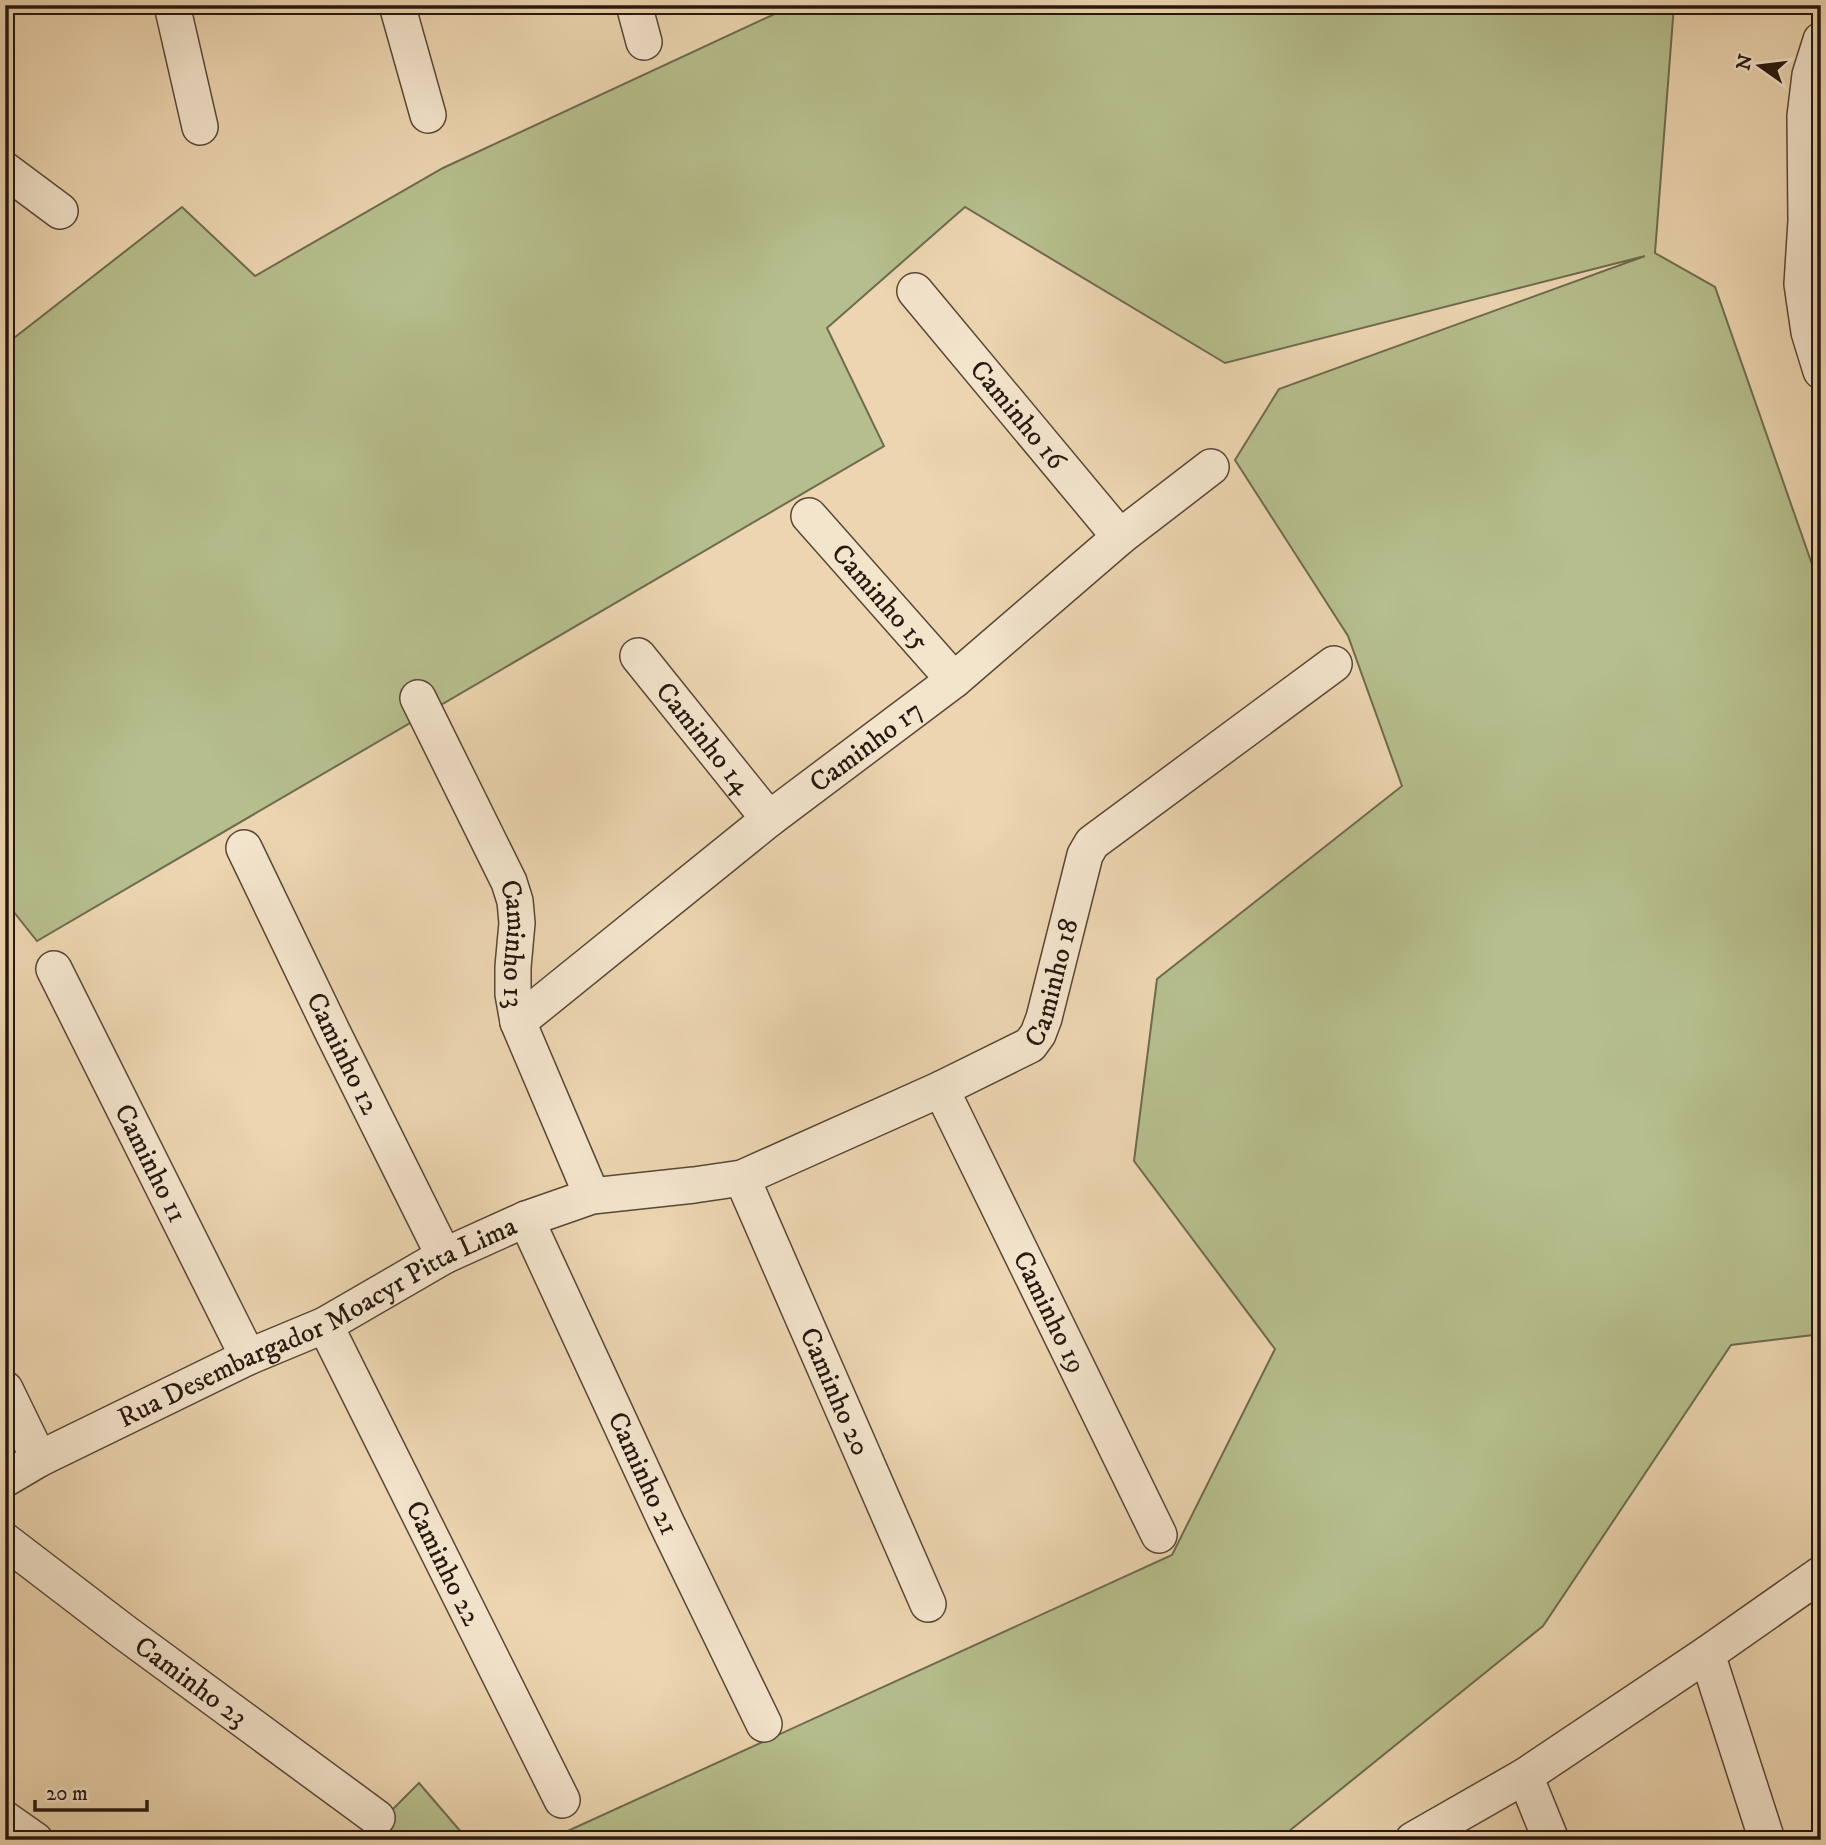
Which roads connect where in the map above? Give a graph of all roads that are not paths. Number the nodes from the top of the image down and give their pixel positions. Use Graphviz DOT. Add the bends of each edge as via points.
graph roads {
  1 [pos="172,5"];
  2 [pos="397,5"];
  3 [pos="634,5"];
  4 [pos="1821,40"];
  5 [pos="644,42"];
  6 [pos="428,115"];
  7 [pos="200,127"];
  8 [pos="5,170"];
  9 [pos="60,211"];
  10 [pos="1813,229"];
  11 [pos="915,291"];
  12 [pos="1821,371"];
  13 [pos="1211,467"];
  14 [pos="809,516"];
  15 [pos="1120,537"];
  16 [pos="638,656"];
  17 [pos="1334,664"];
  18 [pos="954,680"];
  19 [pos="418,698"];
  20 [pos="769,819"];
  21 [pos="244,848"];
  22 [pos="54,969"];
  23 [pos="518,1022"];
  24 [pos="941,1089"];
  25 [pos="742,1178"];
  26 [pos="640,1190"];
  27 [pos="592,1196"];
  28 [pos="527,1219"];
  29 [pos="444,1256"];
  30 [pos="325,1325"];
  31 [pos="248,1357"];
  32 [pos="5,1389"];
  33 [pos="39,1459"];
  34 [pos="5,1479"];
  35 [pos="1159,1535"];
  36 [pos="5,1541"];
  37 [pos="1821,1574"];
  38 [pos="928,1604"];
  39 [pos="1707,1654"];
  40 [pos="764,1724"];
  41 [pos="1525,1776"];
  42 [pos="562,1800"];
  43 [pos="377,1818"];
  44 [pos="5,1819"];
  45 [pos="35,1840"];
  46 [pos="1413,1840"];
  47 [pos="1551,1840"];
  48 [pos="1767,1840"];
  1 -- 7 [label="street"];
  2 -- 6 [label="street"];
  3 -- 5 [label="street"];
  4 -- 10 [label="street" via="1810,75 1805,116"];
  8 -- 9 [label="street"];
  10 -- 12 [label="street" via="1802,284"];
  11 -- 15 [label="street, Caminho 16"];
  13 -- 15 [label="street, Caminho 17"];
  14 -- 18 [label="street, Caminho 15"];
  15 -- 18 [label="street, Caminho 17"];
  16 -- 20 [label="street, Caminho 14"];
  17 -- 24 [label="street, Caminho 18" via="1092,843 1038,1034 1030,1045"];
  18 -- 20 [label="street, Caminho 17"];
  19 -- 23 [label="street, Caminho 13" via="515,901 513,994"];
  20 -- 23 [label="street, Caminho 17"];
  21 -- 29 [label="street, Caminho 12"];
  22 -- 31 [label="street, Caminho 11"];
  23 -- 27 [label="street, Caminho 13"];
  24 -- 25 [label="street, Caminho 18"];
  24 -- 35 [label="street, Caminho 19"];
  25 -- 26 [label="street, Caminho 18"];
  25 -- 38 [label="street, Caminho 20"];
  26 -- 27 [label="street, Rua Desembargador Moacyr Pitta Lima"];
  27 -- 28 [label="street, Rua Desembargador Moacyr Pitta Lima"];
  28 -- 29 [label="street, Rua Desembargador Moacyr Pitta Lima"];
  28 -- 40 [label="street, Caminho 21"];
  29 -- 30 [label="street, Rua Desembargador Moacyr Pitta Lima"];
  30 -- 31 [label="street, Rua Desembargador Moacyr Pitta Lima"];
  30 -- 42 [label="street, Caminho 22"];
  31 -- 33 [label="street, Rua Desembargador Moacyr Pitta Lima"];
  32 -- 33 [label="street"];
  33 -- 34 [label="street, Rua Desembargador Moacyr Pitta Lima"];
  36 -- 43 [label="street, Caminho 23"];
  37 -- 39 [label="street"];
  39 -- 41 [label="street"];
  39 -- 48 [label="street"];
  41 -- 46 [label="street"];
  41 -- 47 [label="street"];
  44 -- 45 [label="street"];
}
